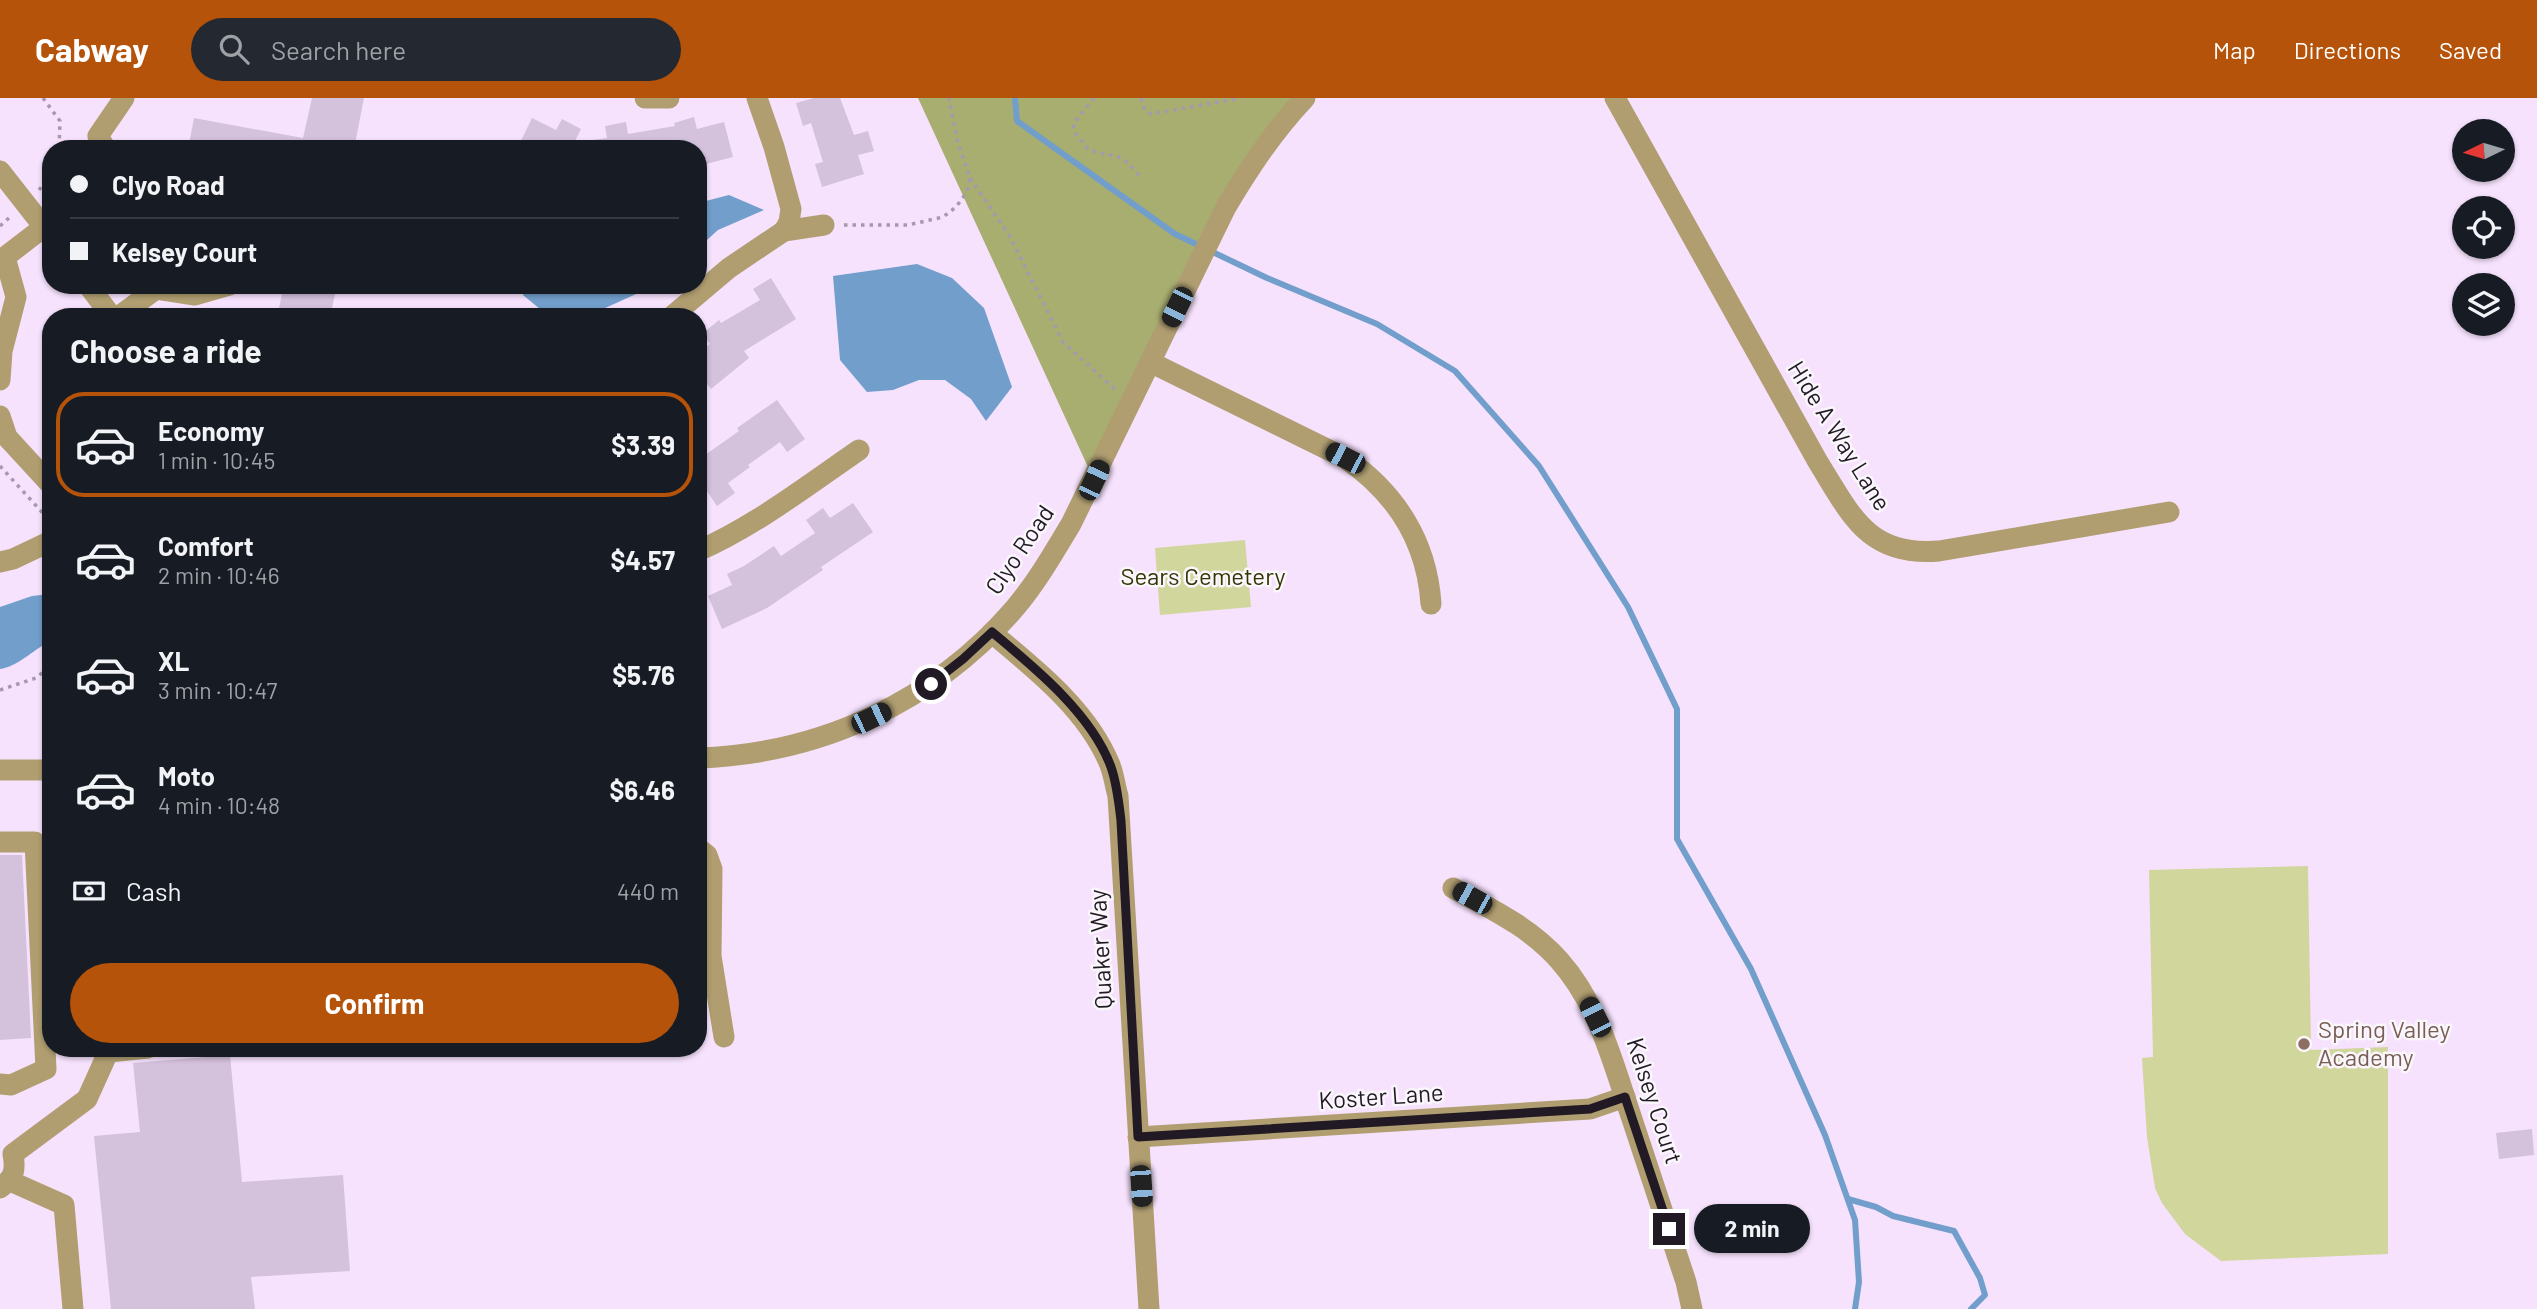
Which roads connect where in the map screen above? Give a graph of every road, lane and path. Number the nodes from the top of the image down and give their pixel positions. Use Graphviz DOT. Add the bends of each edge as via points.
graph roads {
  1 [pos="43,98"];
  2 [pos="124,98"];
  3 [pos="645,98"];
  4 [pos="669,98"];
  5 [pos="757,98"];
  6 [pos="949,98"];
  7 [pos="1094,98"];
  8 [pos="1141,98"];
  9 [pos="1241,98"];
  10 [pos="1305,98"];
  11 [pos="1615,98"];
  12 [pos="59,140"];
  13 [pos="100,140"];
  14 [pos="0,171"];
  15 [pos="970,178"];
  16 [pos="1140,178"];
  17 [pos="42,225"];
  18 [pos="824,225"];
  19 [pos="783,231"];
  20 [pos="42,234"];
  21 [pos="707,287"];
  22 [pos="147,294"];
  23 [pos="698,294"];
  24 [pos="129,308"];
  25 [pos="682,308"];
  26 [pos="1150,362"];
  27 [pos="0,380"];
  28 [pos="1130,403"];
  29 [pos="0,415"];
  30 [pos="859,450"];
  31 [pos="0,466"];
  32 [pos="42,475"];
  33 [pos="42,512"];
  34 [pos="2169,512"];
  35 [pos="42,545"];
  36 [pos="707,547"];
  37 [pos="0,562"];
  38 [pos="1431,604"];
  39 [pos="992,632"];
  40 [pos="42,673"];
  41 [pos="0,690"];
  42 [pos="707,757"];
  43 [pos="0,770"];
  44 [pos="42,770"];
  45 [pos="0,842"];
  46 [pos="707,855"];
  47 [pos="1453,888"];
  48 [pos="42,986"];
  49 [pos="724,1037"];
  50 [pos="45,1057"];
  51 [pos="107,1057"];
  52 [pos="0,1084"];
  53 [pos="1625,1097"];
  54 [pos="1138,1137"];
  55 [pos="7,1147"];
  56 [pos="5,1184"];
  57 [pos="74,1309"];
  58 [pos="1149,1309"];
  59 [pos="1692,1309"];
  1 -- 12 [label="path" via="60,121"];
  2 -- 13 [label="street" via="98,136"];
  3 -- 4 [label="street"];
  5 -- 19 [label="street" via="791,209"];
  6 -- 15 [label="path"];
  7 -- 16 [label="path" via="1073,124 1076,134 1089,150 1125,159"];
  8 -- 9 [label="path" via="1151,114"];
  10 -- 26 [label="street, Clyo Road" via="1255,158 1226,207"];
  11 -- 34 [label="street, Hide A Way Lane" via="1818,462 1866,531 1887,545 1918,553"];
  14 -- 17 [label="street"];
  15 -- 18 [label="path" via="967,192 943,217 908,225"];
  15 -- 28 [label="path" via="1009,235 1063,342"];
  18 -- 19 [label="street"];
  19 -- 21 [label="street"];
  20 -- 27 [label="street" via="5,257 16,297 2,351"];
  22 -- 24 [label="street"];
  23 -- 25 [label="street"];
  26 -- 28 [label="street, Clyo Road"];
  26 -- 38 [label="street" via="1365,472 1387,494 1414,535 1429,578"];
  28 -- 39 [label="street, Clyo Road" via="1071,524 1031,586"];
  29 -- 32 [label="street" via="7,437"];
  30 -- 36 [label="street"];
  31 -- 33 [label="path"];
  35 -- 37 [label="street"];
  39 -- 42 [label="street, Clyo Road" via="931,684 847,729 792,746"];
  39 -- 54 [label="street, Quaker Way" via="1072,707 1110,766 1121,821"];
  40 -- 41 [label="path"];
  43 -- 44 [label="street"];
  45 -- 48 [label="street" via="35,842"];
  46 -- 49 [label="street" via="712,869 711,956"];
  47 -- 53 [label="street, Kelsey Court" via="1511,920 1559,961 1585,997 1605,1037"];
  50 -- 52 [label="street" via="46,1069"];
  51 -- 55 [label="street" via="87,1099"];
  53 -- 54 [label="street, Koster Lane" via="1590,1109"];
  53 -- 59 [label="street, Kelsey Court"];
  54 -- 58 [label="street, Quaker Way"];
  55 -- 56 [label="street" via="16,1170"];
  56 -- 57 [label="street" via="64,1205"];
}
